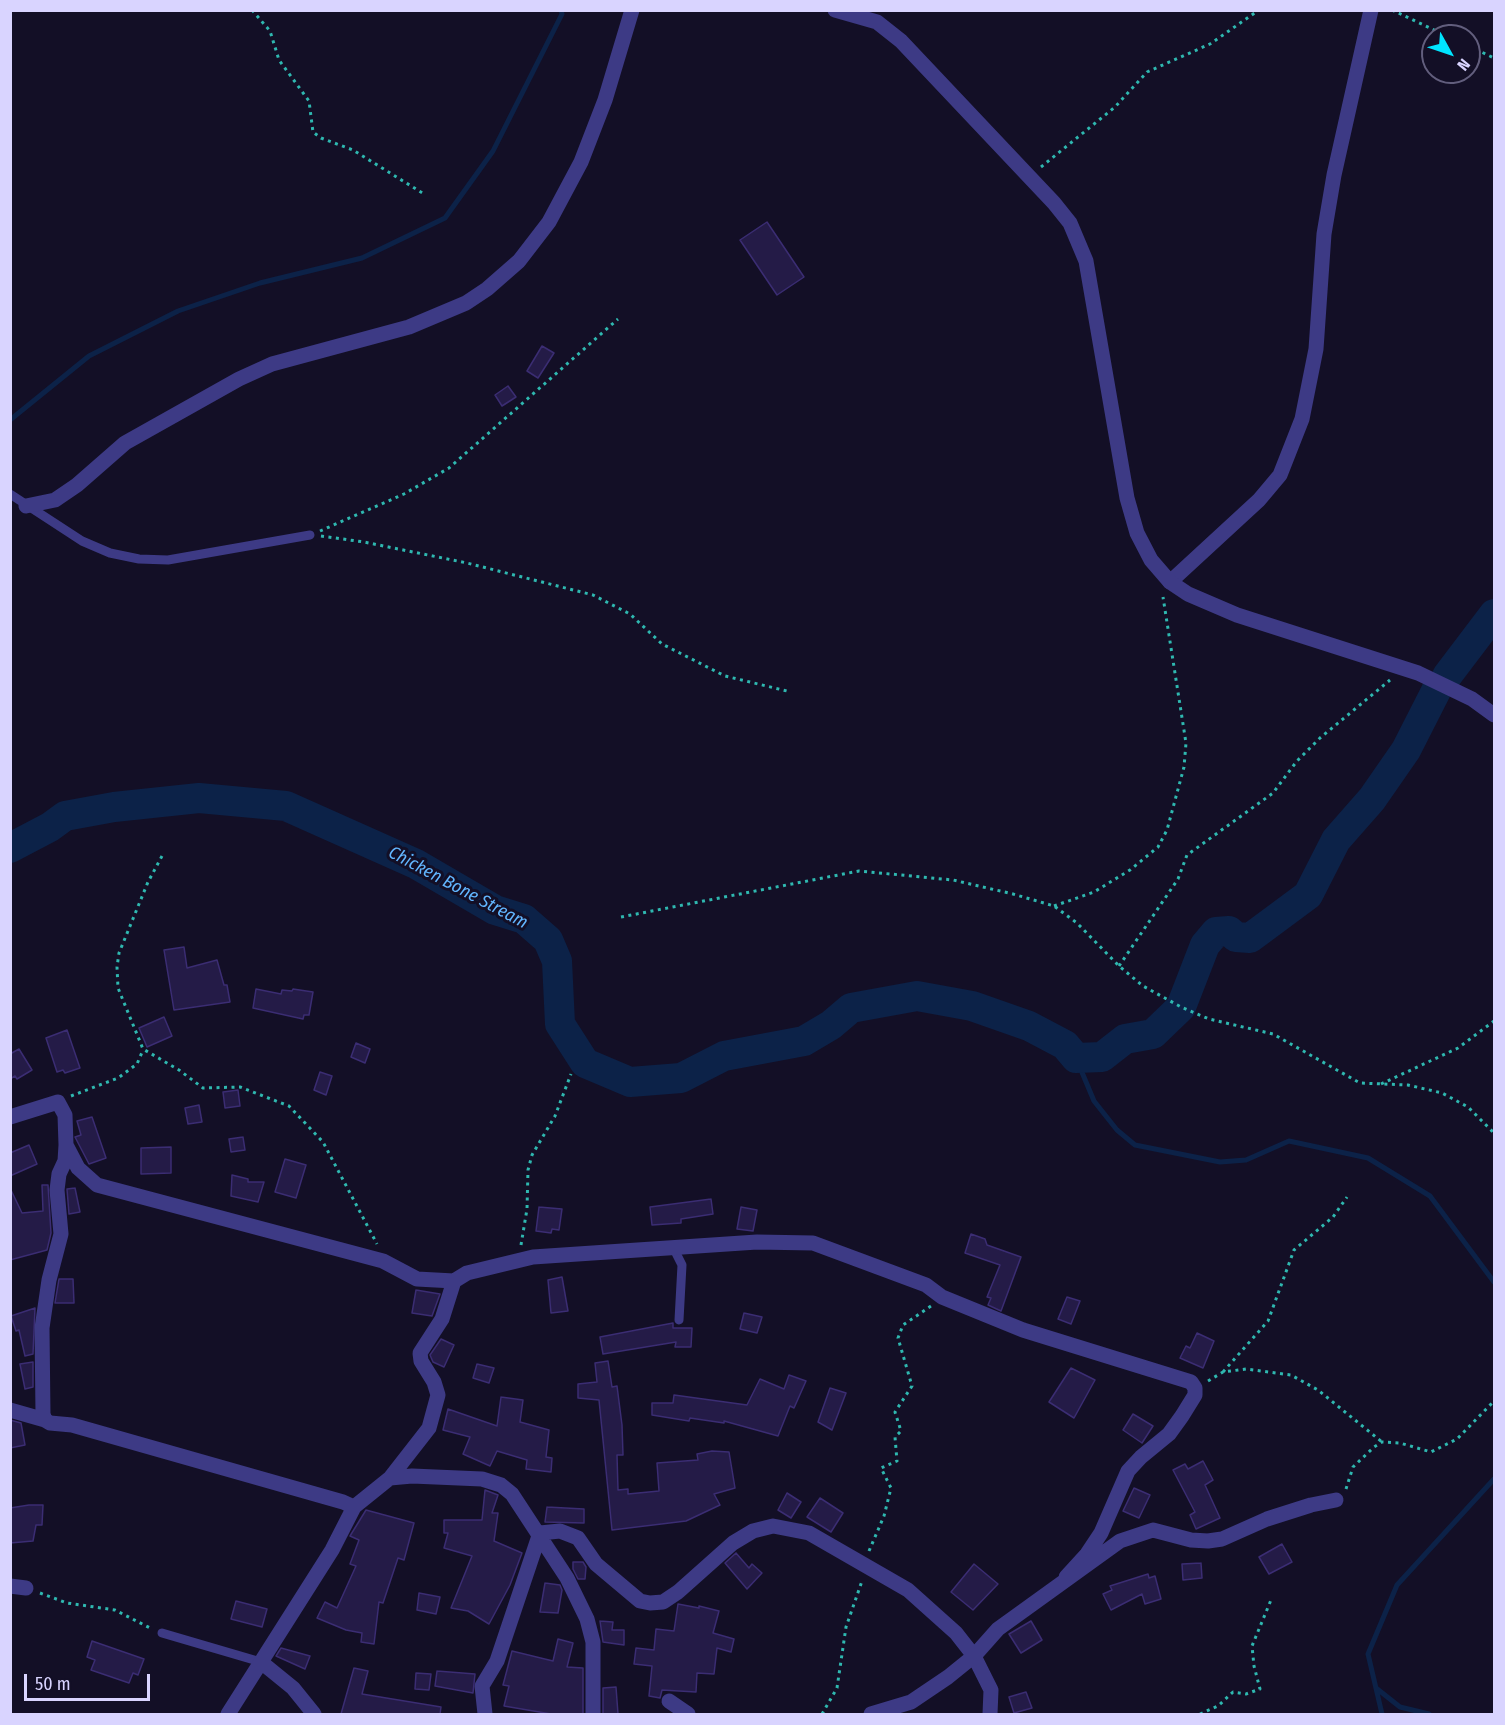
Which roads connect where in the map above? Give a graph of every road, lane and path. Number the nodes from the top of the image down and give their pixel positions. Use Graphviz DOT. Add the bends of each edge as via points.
graph roads {
  1 [pos="252,10"];
  2 [pos="632,10"];
  3 [pos="835,10"];
  4 [pos="1259,10"];
  5 [pos="1371,10"];
  6 [pos="1392,10"];
  7 [pos="1422,24"];
  8 [pos="1029,177"];
  9 [pos="424,194"];
  10 [pos="618,319"];
  11 [pos="10,494"];
  12 [pos="26,506"];
  13 [pos="310,535"];
  14 [pos="1159,569"];
  15 [pos="1170,582"];
  16 [pos="1403,669"];
  17 [pos="787,691"];
  18 [pos="1494,715"];
  19 [pos="162,856"];
  20 [pos="1054,906"];
  21 [pos="621,916"];
  22 [pos="1119,966"];
  23 [pos="1494,1021"];
  24 [pos="143,1049"];
  25 [pos="571,1074"];
  26 [pos="1377,1085"];
  27 [pos="58,1102"];
  28 [pos="10,1117"];
  29 [pos="1494,1133"];
  30 [pos="66,1145"];
  31 [pos="1347,1197"];
  32 [pos="668,1248"];
  33 [pos="383,1261"];
  34 [pos="518,1261"];
  35 [pos="453,1281"];
  36 [pos="937,1293"];
  37 [pos="679,1320"];
  38 [pos="1223,1372"];
  39 [pos="1195,1388"];
  40 [pos="1494,1401"];
  41 [pos="10,1410"];
  42 [pos="45,1419"];
  43 [pos="1382,1442"];
  44 [pos="390,1478"];
  45 [pos="1336,1500"];
  46 [pos="354,1507"];
  47 [pos="540,1533"];
  48 [pos="865,1567"];
  49 [pos="1066,1577"];
  50 [pos="10,1586"];
  51 [pos="26,1588"];
  52 [pos="1271,1600"];
  53 [pos="162,1633"];
  54 [pos="974,1656"];
  55 [pos="261,1662"];
  56 [pos="669,1701"];
  57 [pos="228,1714"];
  58 [pos="314,1714"];
  59 [pos="485,1714"];
  60 [pos="593,1714"];
  61 [pos="687,1714"];
  62 [pos="822,1714"];
  63 [pos="872,1714"];
  64 [pos="990,1714"];
  65 [pos="1200,1714"];
  1 -- 9 [label="path" via="270,31 279,60 309,100 313,132 353,150"];
  2 -- 12 [label="street" via="605,100 581,162 549,222 519,261 487,289 466,303 409,327 272,364 239,379 125,443 55,500"];
  3 -- 8 [label="street" via="877,22 901,41"];
  4 -- 8 [label="path" via="1210,44 1147,72 1115,107"];
  5 -- 15 [label="street" via="1326,222 1316,349 1302,419 1280,476"];
  6 -- 7 [label="path"];
  8 -- 14 [label="street" via="1070,224 1086,261 1127,498 1137,533"];
  10 -- 13 [label="path" via="449,468 404,494"];
  11 -- 12 [label="lane"];
  12 -- 13 [label="lane" via="82,541 110,553 139,559 168,560"];
  13 -- 17 [label="path" via="467,563 593,595 630,614 662,644 725,676"];
  14 -- 15 [label="street"];
  14 -- 20 [label="path" via="1186,743 1184,767 1167,830 1158,847 1130,870 1094,892"];
  15 -- 16 [label="street" via="1237,615"];
  16 -- 18 [label="street" via="1472,699"];
  16 -- 22 [label="path" via="1320,738 1273,793 1187,855 1178,879"];
  19 -- 24 [label="path" via="119,953 117,967 118,988"];
  20 -- 21 [label="path" via="953,880 859,871"];
  20 -- 22 [label="path" via="1077,923"];
  22 -- 26 [label="path" via="1143,986 1181,1007 1273,1034 1360,1083"];
  23 -- 26 [label="path" via="1458,1048"];
  24 -- 27 [label="path" via="137,1064 118,1078"];
  24 -- 33 [label="path" via="180,1070 203,1089 240,1088 289,1106 323,1142"];
  25 -- 34 [label="path" via="555,1116 532,1155"];
  26 -- 29 [label="path" via="1408,1085 1442,1093 1468,1107"];
  27 -- 28 [label="street"];
  27 -- 30 [label="street" via="65,1115"];
  30 -- 33 [label="street" via="78,1168 97,1185"];
  30 -- 42 [label="street" via="57,1190 61,1234 48,1280 42,1328"];
  31 -- 38 [label="path" via="1333,1217 1294,1250 1268,1321"];
  32 -- 34 [label="street"];
  32 -- 36 [label="street" via="813,1243 926,1285"];
  32 -- 37 [label="lane" via="675,1251 682,1264"];
  33 -- 35 [label="street" via="417,1279"];
  34 -- 35 [label="street" via="467,1273"];
  35 -- 44 [label="street" via="442,1319 420,1353 438,1395 436,1409 429,1428"];
  36 -- 39 [label="street" via="1023,1330 1102,1357 1170,1374 1191,1382"];
  36 -- 48 [label="path" via="929,1308 903,1326 898,1338 912,1386 895,1412 901,1431 895,1437 897,1461 881,1468 891,1488"];
  38 -- 39 [label="path"];
  38 -- 43 [label="path" via="1246,1369 1291,1375 1318,1390"];
  39 -- 49 [label="street" via="1195,1395 1168,1434 1128,1472 1101,1533"];
  40 -- 43 [label="path" via="1457,1439 1431,1452"];
  41 -- 42 [label="street"];
  42 -- 46 [label="street" via="50,1424 72,1425"];
  43 -- 45 [label="path" via="1353,1467 1343,1495"];
  44 -- 46 [label="street"];
  44 -- 47 [label="street" via="482,1479 501,1485"];
  45 -- 49 [label="street" via="1267,1518 1222,1539 1191,1540 1153,1530 1138,1533"];
  46 -- 55 [label="street" via="333,1550"];
  47 -- 48 [label="street" via="560,1532 578,1538 597,1564 640,1601 650,1604 663,1602 678,1592 733,1543 753,1531 773,1526 810,1533"];
  47 -- 59 [label="street" via="497,1661 482,1686"];
  47 -- 60 [label="street" via="587,1619 593,1642"];
  48 -- 54 [label="street" via="908,1590 956,1633"];
  48 -- 62 [label="path" via="846,1627 837,1688"];
  49 -- 54 [label="street" via="998,1629"];
  50 -- 51 [label="street"];
  51 -- 53 [label="path" via="67,1604 115,1610"];
  52 -- 65 [label="path" via="1252,1646 1260,1689 1246,1694 1233,1692 1218,1706"];
  53 -- 55 [label="lane"];
  54 -- 63 [label="street" via="911,1702"];
  54 -- 64 [label="street" via="991,1690"];
  55 -- 57 [label="street"];
  55 -- 58 [label="street" via="293,1688"];
  56 -- 61 [label="street"];
}
